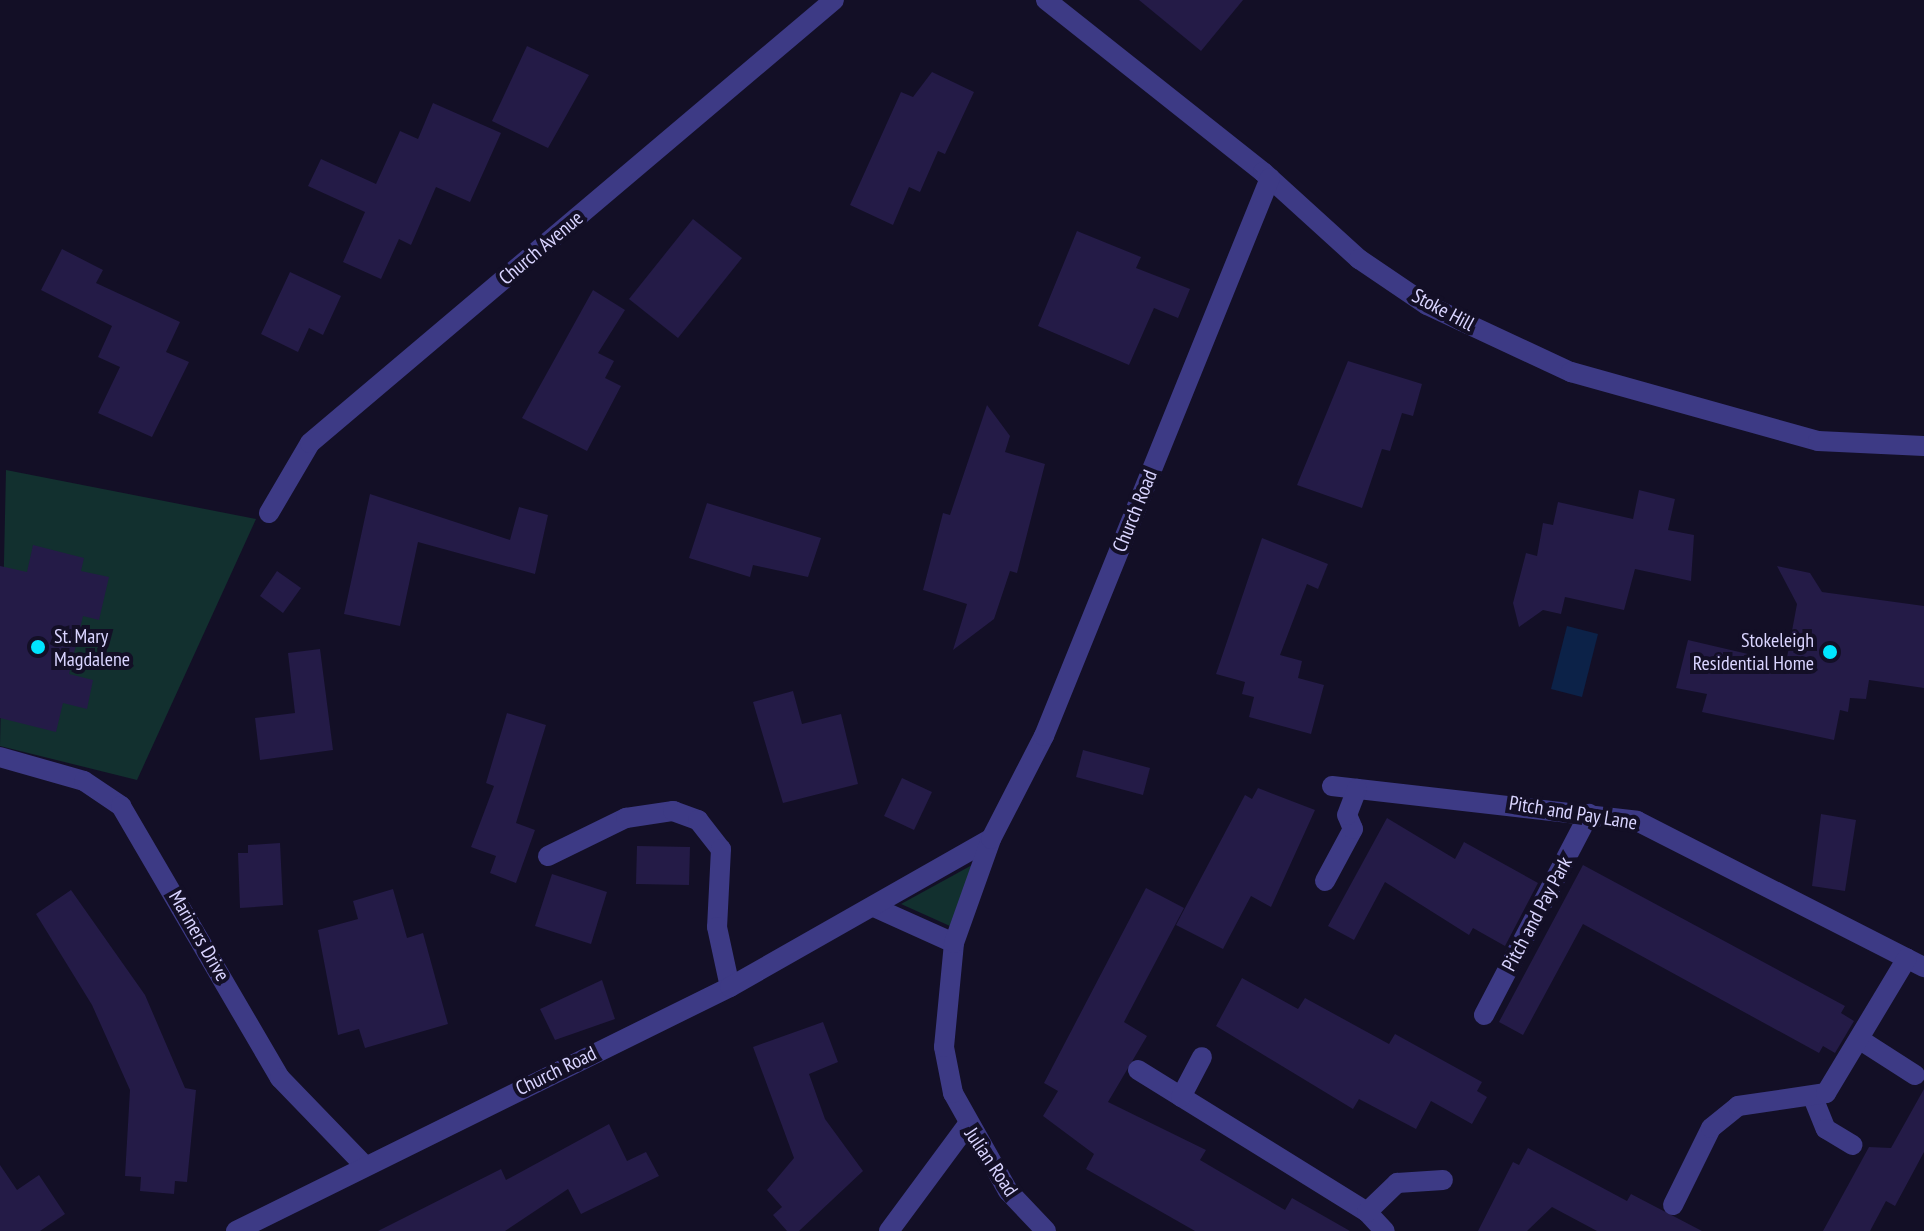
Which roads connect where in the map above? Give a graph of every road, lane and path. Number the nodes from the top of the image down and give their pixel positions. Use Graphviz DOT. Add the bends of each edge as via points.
graph roads {
  1 [pos="834,0"];
  2 [pos="1046,0"];
  3 [pos="1270,178"];
  4 [pos="1924,446"];
  5 [pos="269,513"];
  6 [pos="0,757"];
  7 [pos="1332,786"];
  8 [pos="1357,789"];
  9 [pos="1589,814"];
  10 [pos="991,839"];
  11 [pos="548,856"];
  12 [pos="1325,881"];
  13 [pos="876,908"];
  14 [pos="954,943"];
  15 [pos="1915,963"];
  16 [pos="730,987"];
  17 [pos="1484,1015"];
  18 [pos="1862,1041"];
  19 [pos="1202,1057"];
  20 [pos="1138,1070"];
  21 [pos="1915,1075"];
  22 [pos="1181,1097"];
  23 [pos="1814,1100"];
  24 [pos="966,1127"];
  25 [pos="1853,1145"];
  26 [pos="363,1164"];
  27 [pos="1443,1180"];
  28 [pos="1673,1205"];
  29 [pos="1367,1212"];
  30 [pos="236,1231"];
  31 [pos="889,1231"];
  32 [pos="1046,1231"];
  33 [pos="1385,1231"];
  1 -- 5 [label="street, Church Avenue" via="310,443"];
  2 -- 3 [label="street, Stoke Hill"];
  3 -- 4 [label="street, Stoke Hill" via="1359,259 1427,305 1571,372 1818,441"];
  3 -- 10 [label="street, Church Road" via="1044,736"];
  6 -- 26 [label="street, Mariners Drive" via="84,781 121,806 280,1078"];
  7 -- 8 [label="street, Pitch and Pay Lane"];
  8 -- 9 [label="street, Pitch and Pay Lane"];
  8 -- 12 [label="street" via="1347,815 1353,829"];
  9 -- 15 [label="street, Pitch and Pay Lane" via="1671,835"];
  9 -- 17 [label="street, Pitch and Pay Park"];
  10 -- 13 [label="street, Church Road"];
  10 -- 14 [label="street, Church Road"];
  11 -- 16 [label="street" via="626,818 673,811 698,820 721,849 717,927"];
  13 -- 14 [label="street"];
  13 -- 16 [label="street, Church Road"];
  14 -- 24 [label="street, Julian Road" via="944,1047"];
  15 -- 18 [label="street"];
  16 -- 26 [label="street, Church Road"];
  18 -- 21 [label="street"];
  18 -- 23 [label="street"];
  19 -- 22 [label="street"];
  20 -- 22 [label="street"];
  22 -- 29 [label="street"];
  23 -- 25 [label="street" via="1826,1129"];
  23 -- 28 [label="street" via="1738,1106 1711,1128"];
  24 -- 31 [label="street"];
  24 -- 32 [label="street, Julian Road"];
  26 -- 30 [label="street, Church Road"];
  27 -- 29 [label="street" via="1397,1183"];
  29 -- 33 [label="street"];
}
